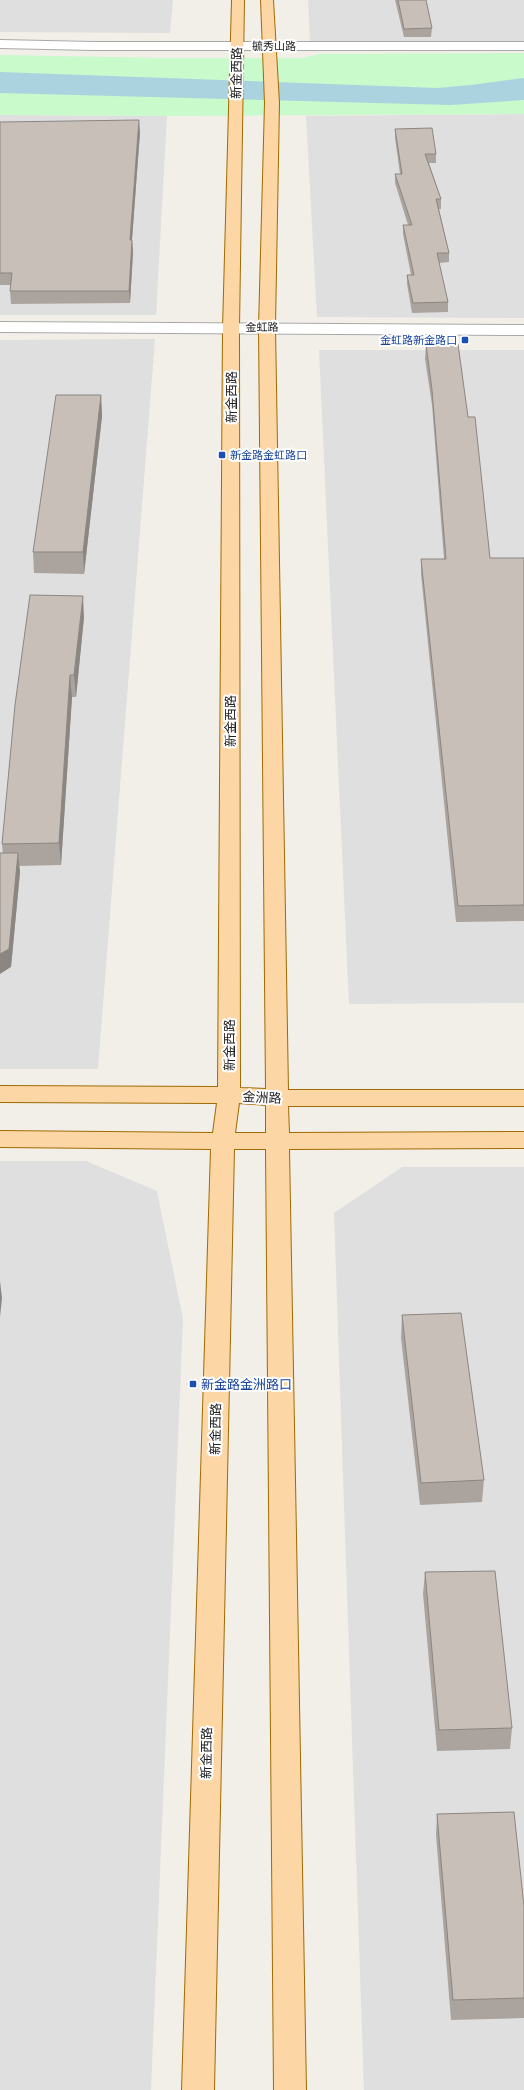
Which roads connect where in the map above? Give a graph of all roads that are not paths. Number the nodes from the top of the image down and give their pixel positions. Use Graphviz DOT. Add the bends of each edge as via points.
graph roads {
  1 [pos="238,0"];
  2 [pos="267,0"];
  3 [pos="0,44"];
  4 [pos="236,45"];
  5 [pos="268,46"];
  6 [pos="524,46"];
  7 [pos="0,327"];
  8 [pos="267,327"];
  9 [pos="231,328"];
  10 [pos="524,330"];
  11 [pos="0,1094"];
  12 [pos="229,1095"];
  13 [pos="278,1098"];
  14 [pos="524,1098"];
  15 [pos="0,1139"];
  16 [pos="278,1140"];
  17 [pos="524,1140"];
  18 [pos="222,1141"];
  19 [pos="198,2090"];
  20 [pos="290,2090"];
  1 -- 4 [label="main road, 新金西路"];
  2 -- 5 [label="main road"];
  3 -- 4 [label="street, 毓秀山路"];
  4 -- 5 [label="street, 毓秀山路"];
  4 -- 9 [label="main road, 新金西路"];
  5 -- 6 [label="street, 毓秀山路"];
  5 -- 8 [label="main road" via="272,104"];
  7 -- 9 [label="street, 金虹路"];
  8 -- 9 [label="street, 金虹路"];
  8 -- 10 [label="street, 金虹路"];
  8 -- 13 [label="main road"];
  9 -- 12 [label="main road, 新金西路"];
  11 -- 12 [label="main road, 金洲路"];
  12 -- 13 [label="main road, 金洲路"];
  12 -- 18 [label="main road, 新金西路"];
  13 -- 14 [label="main road, 金洲路"];
  13 -- 16 [label="main road"];
  15 -- 18 [label="main road"];
  16 -- 17 [label="main road"];
  16 -- 18 [label="main road"];
  16 -- 20 [label="main road"];
  18 -- 19 [label="main road, 新金西路"];
}
